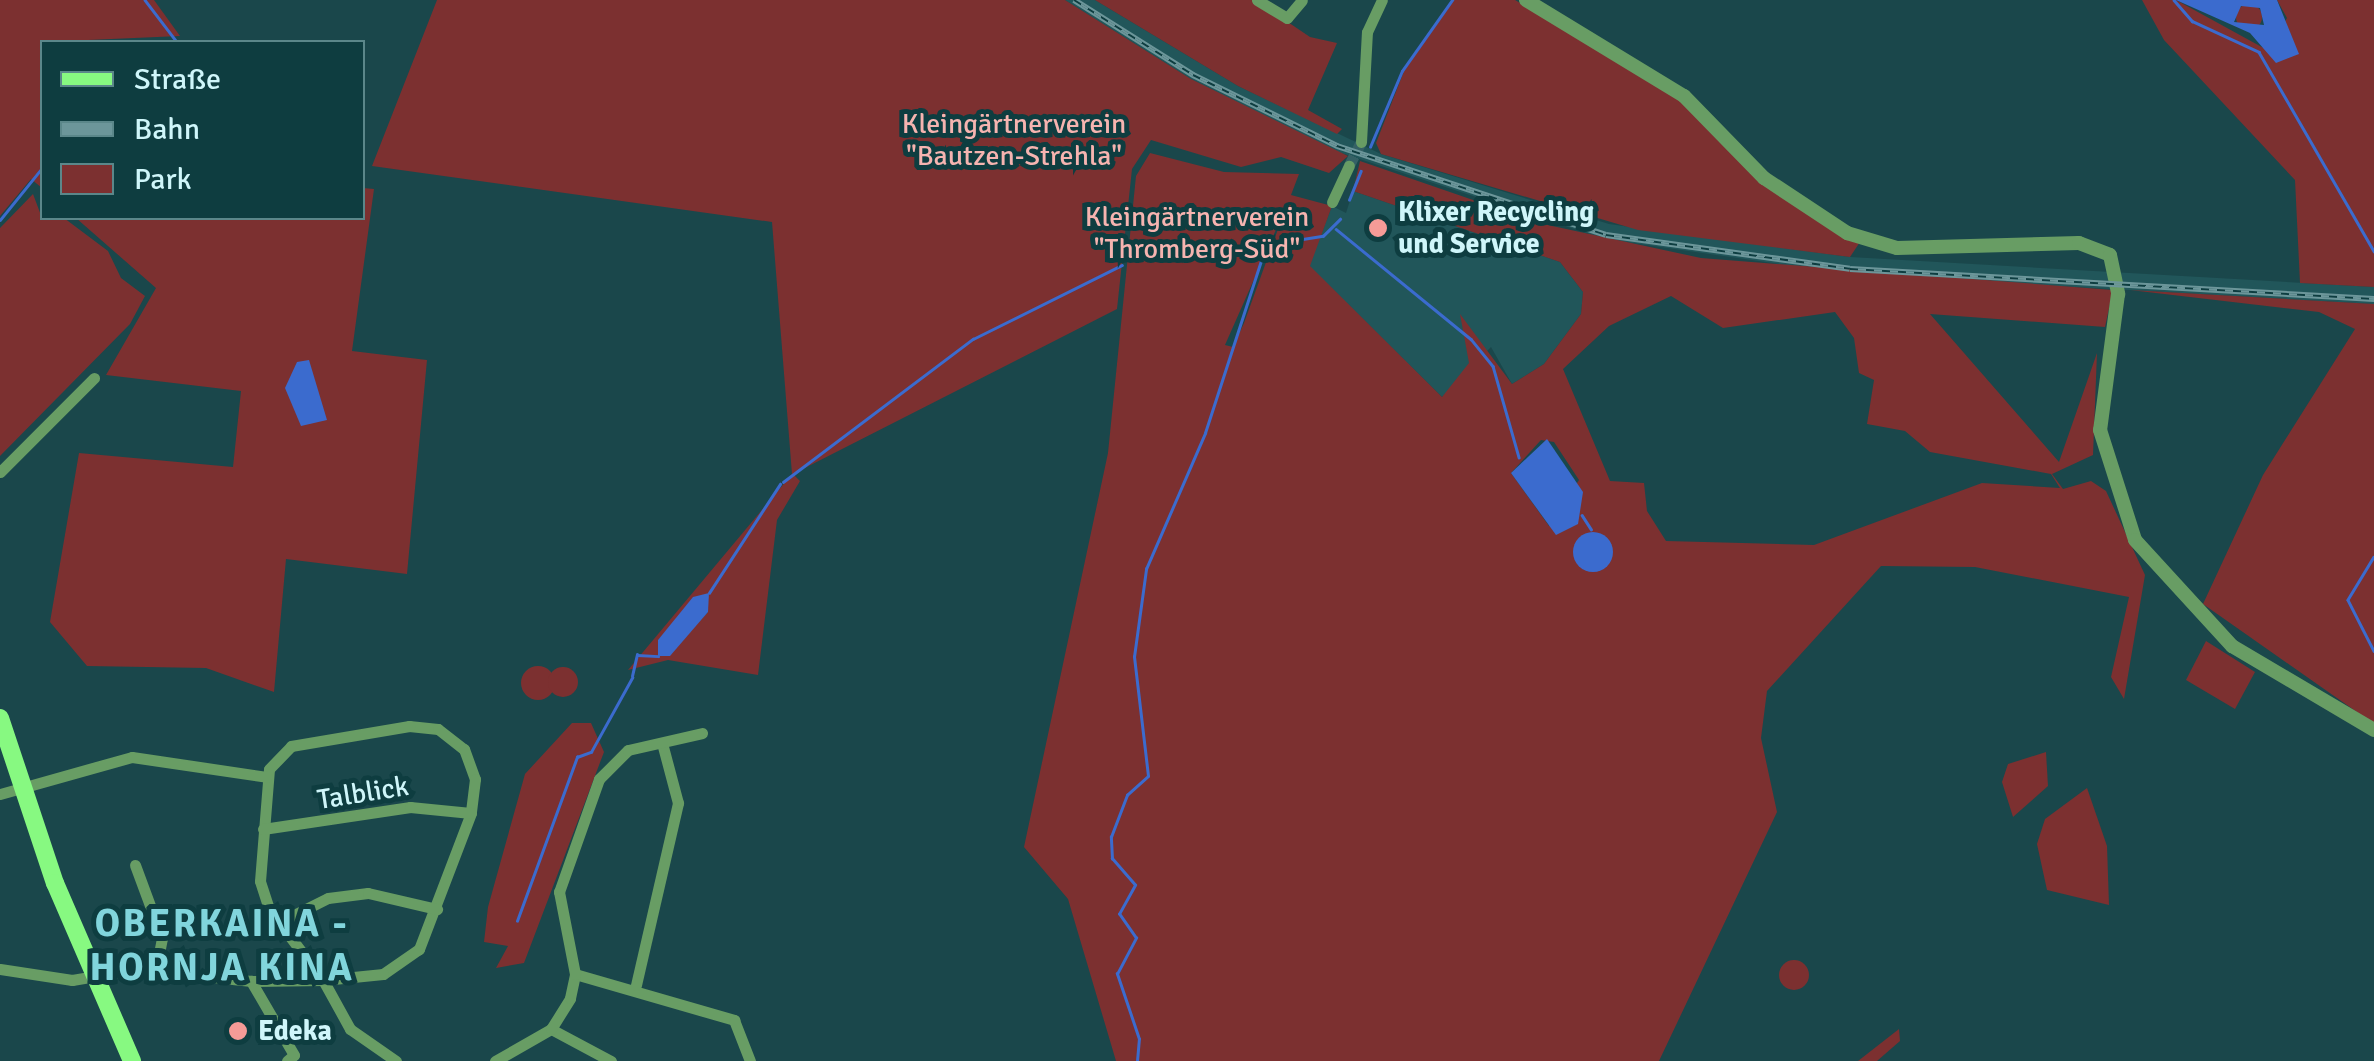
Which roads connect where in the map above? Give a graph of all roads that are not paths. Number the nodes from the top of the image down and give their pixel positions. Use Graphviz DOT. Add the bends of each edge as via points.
graph roads {
  1 [pos="1257,0"];
  2 [pos="1302,0"];
  3 [pos="1382,0"];
  4 [pos="1526,0"];
  5 [pos="1361,142"];
  6 [pos="1349,166"];
  7 [pos="1332,202"];
  8 [pos="94,378"];
  9 [pos="0,472"];
  10 [pos="0,718"];
  11 [pos="2374,730"];
  12 [pos="702,733"];
  13 [pos="662,743"];
  14 [pos="267,778"];
  15 [pos="24,789"];
  16 [pos="0,794"];
  17 [pos="471,813"];
  18 [pos="263,830"];
  19 [pos="134,865"];
  20 [pos="437,910"];
  21 [pos="278,923"];
  22 [pos="0,969"];
  23 [pos="156,970"];
  24 [pos="575,974"];
  25 [pos="93,975"];
  26 [pos="251,980"];
  27 [pos="323,980"];
  28 [pos="636,985"];
  29 [pos="551,1029"];
  30 [pos="293,1059"];
  31 [pos="132,1061"];
  32 [pos="396,1061"];
  33 [pos="494,1061"];
  34 [pos="611,1061"];
  35 [pos="750,1061"];
  1 -- 2 [label="street" via="1286,18"];
  3 -- 5 [label="street" via="1367,32"];
  4 -- 11 [label="street" via="1684,96 1764,178 1846,233 1952,251 2092,245 2116,261 2116,304 2099,394 2106,468 2156,573 2242,653"];
  6 -- 7 [label="street"];
  8 -- 9 [label="street"];
  10 -- 15 [label="main road"];
  12 -- 13 [label="street"];
  13 -- 24 [label="street" via="616,758 594,789 559,892"];
  13 -- 28 [label="street" via="678,803"];
  14 -- 15 [label="street" via="132,758"];
  14 -- 17 [label="street" via="290,746 438,729 471,764"];
  14 -- 18 [label="street"];
  15 -- 16 [label="street"];
  15 -- 25 [label="main road"];
  17 -- 18 [label="street, Talblick" via="410,807"];
  17 -- 20 [label="street"];
  18 -- 21 [label="street" via="260,880"];
  19 -- 23 [label="street" via="162,938"];
  20 -- 21 [label="street" via="349,894"];
  20 -- 27 [label="street" via="420,949 398,967"];
  21 -- 27 [label="street"];
  22 -- 25 [label="street"];
  23 -- 25 [label="street"];
  23 -- 26 [label="street"];
  24 -- 28 [label="street"];
  24 -- 29 [label="street"];
  25 -- 31 [label="main road"];
  26 -- 27 [label="street"];
  26 -- 30 [label="street"];
  27 -- 32 [label="street" via="350,1029"];
  28 -- 35 [label="street" via="734,1020"];
  29 -- 33 [label="street"];
  29 -- 34 [label="street"];
}
